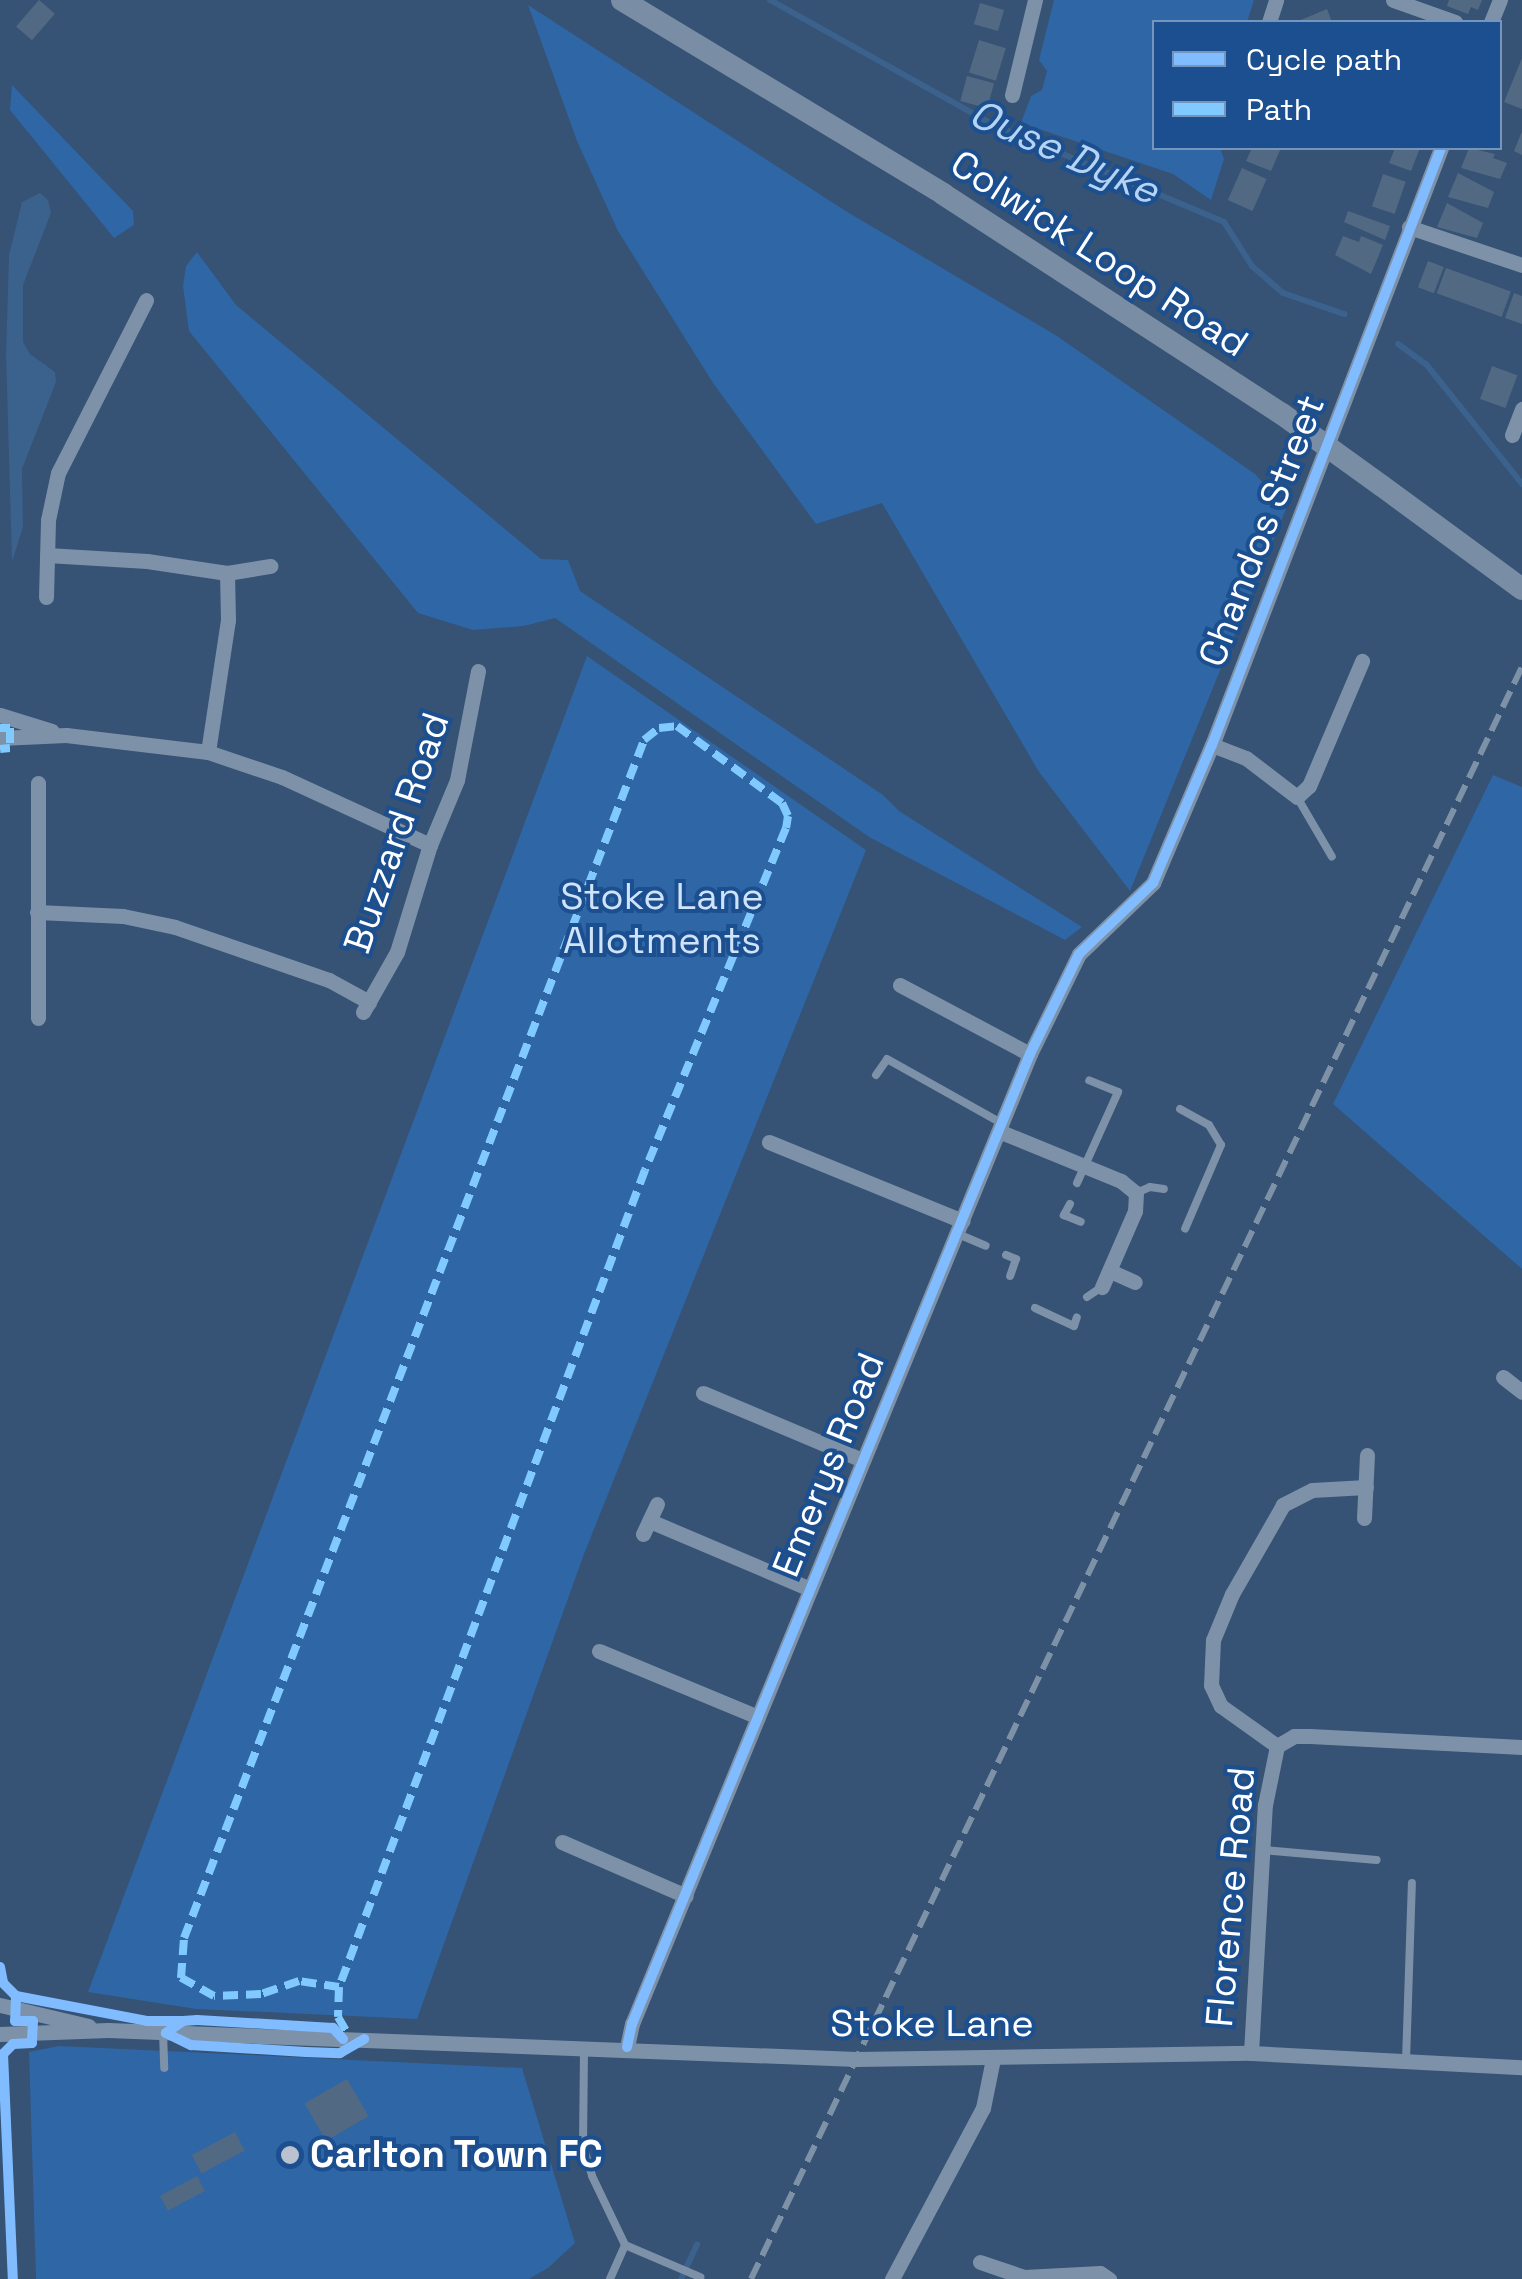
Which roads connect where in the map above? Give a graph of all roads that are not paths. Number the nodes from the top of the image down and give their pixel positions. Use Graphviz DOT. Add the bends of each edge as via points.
graph roads {
  1 [pos="622,0"];
  2 [pos="1035,0"];
  3 [pos="1394,0"];
  4 [pos="1449,20"];
  5 [pos="1012,95"];
  6 [pos="1440,150"];
  7 [pos="1409,227"];
  8 [pos="1522,264"];
  9 [pos="146,300"];
  10 [pos="1522,409"];
  11 [pos="1512,435"];
  12 [pos="48,554"];
  13 [pos="270,566"];
  14 [pos="226,573"];
  15 [pos="1522,589"];
  16 [pos="46,598"];
  17 [pos="1362,661"];
  18 [pos="478,672"];
  19 [pos="0,715"];
  20 [pos="66,735"];
  21 [pos="0,738"];
  22 [pos="1212,745"];
  23 [pos="208,752"];
  24 [pos="38,783"];
  25 [pos="1297,797"];
  26 [pos="430,845"];
  27 [pos="1332,857"];
  28 [pos="36,912"];
  29 [pos="1115,922"];
  30 [pos="900,985"];
  31 [pos="38,1018"];
  32 [pos="1030,1054"];
  33 [pos="876,1075"];
  34 [pos="1088,1080"];
  35 [pos="1180,1109"];
  36 [pos="1002,1128"];
  37 [pos="769,1142"];
  38 [pos="1086,1166"];
  39 [pos="1077,1183"];
  40 [pos="1164,1189"];
  41 [pos="1136,1193"];
  42 [pos="1070,1204"];
  43 [pos="1081,1222"];
  44 [pos="961,1228"];
  45 [pos="1185,1228"];
  46 [pos="986,1246"];
  47 [pos="1006,1254"];
  48 [pos="1110,1271"];
  49 [pos="1010,1276"];
  50 [pos="1135,1282"];
  51 [pos="1095,1292"];
  52 [pos="1034,1308"];
  53 [pos="1077,1316"];
  54 [pos="1503,1377"];
  55 [pos="1522,1392"];
  56 [pos="703,1393"];
  57 [pos="1368,1455"];
  58 [pos="862,1460"];
  59 [pos="1366,1488"];
  60 [pos="656,1504"];
  61 [pos="1364,1518"];
  62 [pos="810,1589"];
  63 [pos="599,1651"];
  64 [pos="758,1717"];
  65 [pos="1278,1746"];
  66 [pos="1522,1747"];
  67 [pos="562,1842"];
  68 [pos="1263,1850"];
  69 [pos="1377,1860"];
  70 [pos="1412,1883"];
  71 [pos="686,1896"];
  72 [pos="0,2005"];
  73 [pos="108,2030"];
  74 [pos="163,2032"];
  75 [pos="0,2034"];
  76 [pos="585,2046"];
  77 [pos="627,2047"];
  78 [pos="1251,2053"];
  79 [pos="993,2058"];
  80 [pos="1406,2061"];
  81 [pos="1522,2067"];
  82 [pos="164,2068"];
  83 [pos="626,2245"];
  84 [pos="980,2262"];
  85 [pos="696,2276"];
  86 [pos="610,2279"];
  87 [pos="892,2279"];
  88 [pos="1108,2279"];
  1 -- 15 [label="main road, Colwick Loop Road, bridge" via="944,194 1282,414"];
  2 -- 5 [label="street"];
  3 -- 4 [label="street"];
  6 -- 7 [label="street, Chandos Street"];
  7 -- 8 [label="street"];
  7 -- 22 [label="street, Chandos Street"];
  9 -- 12 [label="street" via="58,473"];
  10 -- 11 [label="street"];
  12 -- 14 [label="street"];
  12 -- 16 [label="street"];
  13 -- 14 [label="street"];
  14 -- 23 [label="street" via="228,620"];
  17 -- 25 [label="street" via="1309,786"];
  18 -- 26 [label="street, Buzzard Road" via="457,780"];
  19 -- 20 [label="street"];
  20 -- 21 [label="street"];
  20 -- 23 [label="street"];
  22 -- 25 [label="street" via="1246,758"];
  22 -- 29 [label="street, Chandos Street" via="1154,884"];
  23 -- 26 [label="street" via="282,777"];
  24 -- 28 [label="street"];
  25 -- 27 [label="lane"];
  26 -- 28 [label="street, Buzzard Road" via="397,952 366,1007 329,980 175,927 123,916"];
  28 -- 31 [label="street"];
  29 -- 32 [label="street, Emerys Road" via="1078,954"];
  30 -- 32 [label="street"];
  32 -- 36 [label="street, Emerys Road"];
  33 -- 36 [label="lane" via="886,1059"];
  34 -- 38 [label="lane" via="1118,1092"];
  35 -- 45 [label="lane" via="1208,1125 1220,1145"];
  36 -- 38 [label="street"];
  36 -- 44 [label="street, Emerys Road"];
  37 -- 44 [label="street"];
  38 -- 39 [label="lane"];
  38 -- 41 [label="street"];
  40 -- 41 [label="lane"];
  41 -- 48 [label="street"];
  42 -- 43 [label="lane" via="1064,1215"];
  44 -- 46 [label="lane"];
  44 -- 58 [label="street, Emerys Road"];
  47 -- 49 [label="lane" via="1016,1259"];
  48 -- 50 [label="street"];
  48 -- 51 [label="street"];
  52 -- 53 [label="lane" via="1074,1326"];
  54 -- 55 [label="street"];
  56 -- 58 [label="street"];
  57 -- 59 [label="street"];
  58 -- 62 [label="street, Emerys Road"];
  59 -- 61 [label="street"];
  59 -- 65 [label="street, Florence Road" via="1312,1490 1284,1506 1213,1640 1211,1685 1221,1706"];
  60 -- 62 [label="street" via="646,1527"];
  62 -- 64 [label="street, Emerys Road"];
  63 -- 64 [label="street"];
  64 -- 71 [label="street, Emerys Road"];
  65 -- 66 [label="street, Florence Road" via="1310,1736"];
  65 -- 68 [label="street, Florence Road"];
  67 -- 71 [label="street"];
  68 -- 69 [label="lane"];
  68 -- 78 [label="street, Florence Road"];
  70 -- 80 [label="lane"];
  71 -- 77 [label="street, Emerys Road"];
  72 -- 73 [label="street"];
  73 -- 74 [label="street, Stoke Lane"];
  73 -- 75 [label="street"];
  74 -- 76 [label="street, Stoke Lane"];
  74 -- 82 [label="lane"];
  76 -- 77 [label="street, Stoke Lane"];
  76 -- 83 [label="lane" via="583,2146"];
  77 -- 79 [label="street, Stoke Lane" via="856,2059"];
  78 -- 79 [label="street, Stoke Lane"];
  78 -- 80 [label="street, Stoke Lane"];
  79 -- 87 [label="street" via="982,2108"];
  80 -- 81 [label="street, Stoke Lane"];
  83 -- 85 [label="lane"];
  83 -- 86 [label="lane"];
  84 -- 88 [label="street" via="1024,2277 1100,2273"];
}
